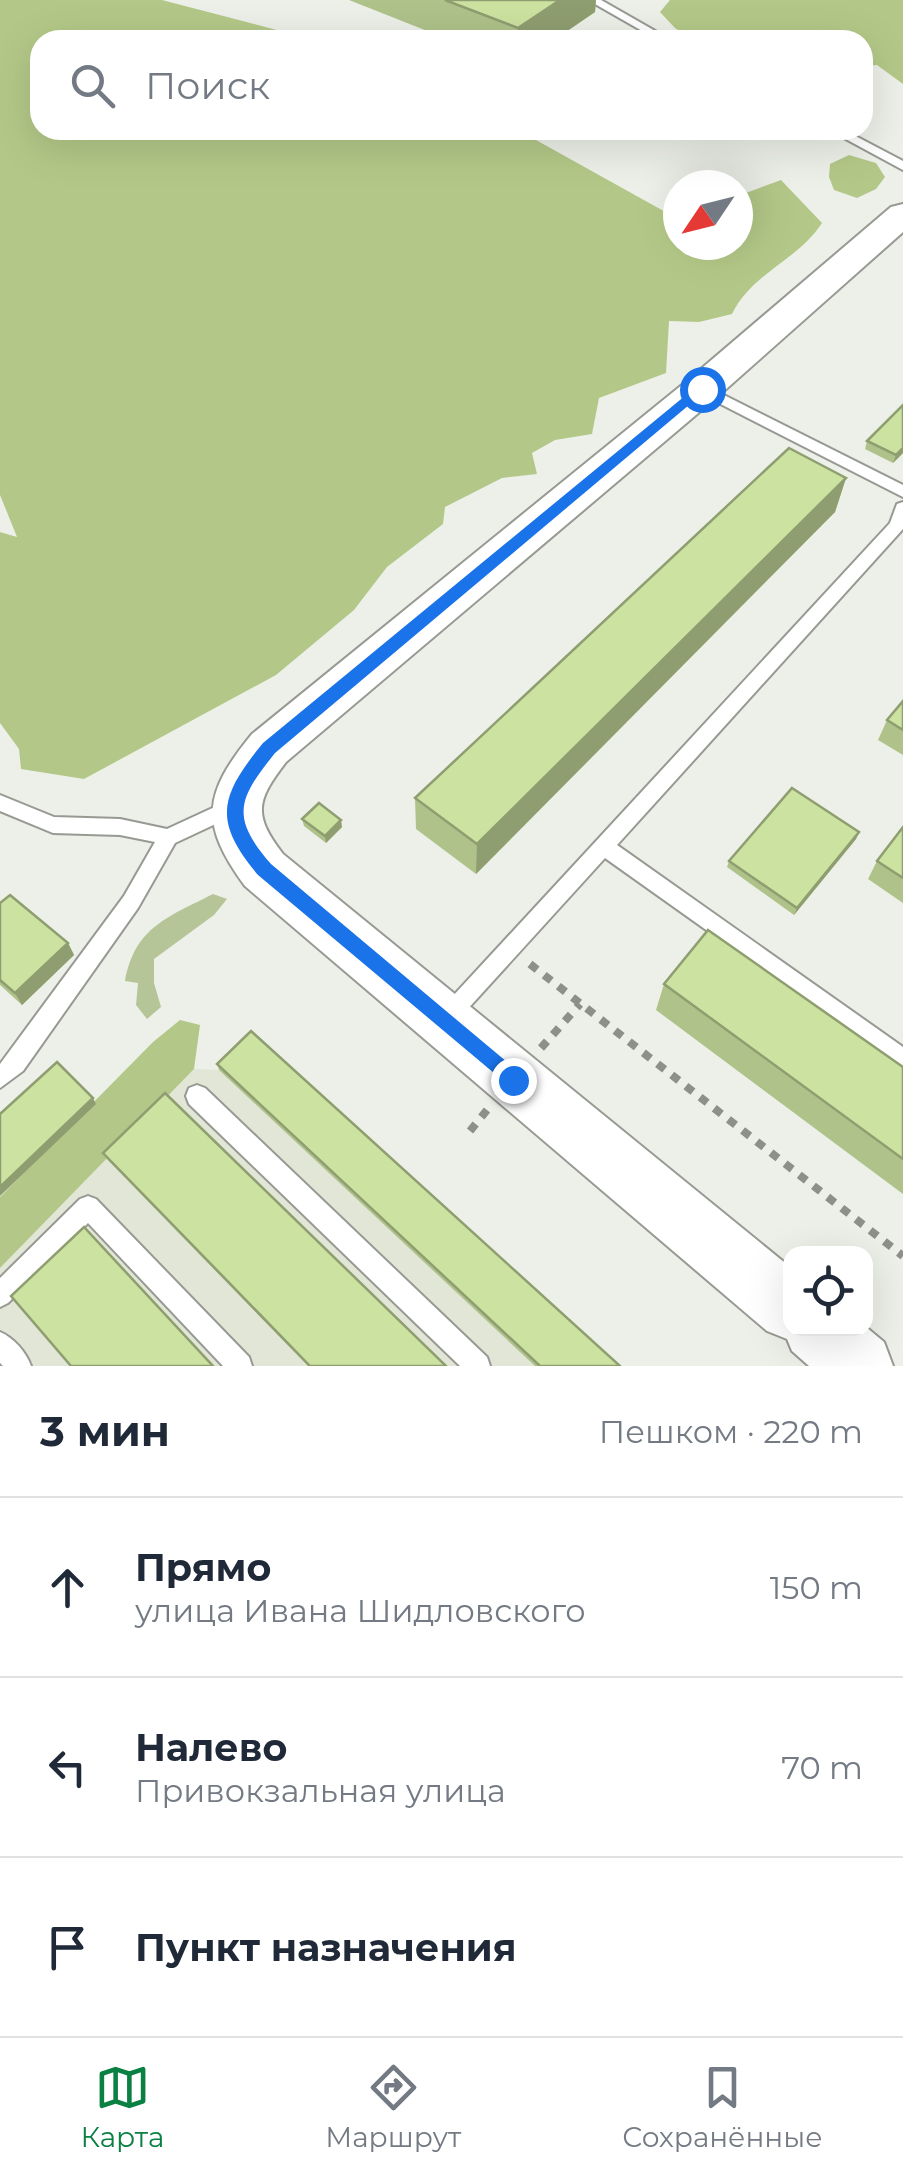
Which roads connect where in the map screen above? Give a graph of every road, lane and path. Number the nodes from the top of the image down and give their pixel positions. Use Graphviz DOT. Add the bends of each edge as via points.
graph roads {
  1 [pos="592,0"];
  2 [pos="648,30"];
  3 [pos="854,140"];
  4 [pos="903,166"];
  5 [pos="903,214"];
  6 [pos="702,389"];
  7 [pos="903,492"];
  8 [pos="903,508"];
  9 [pos="0,802"];
  10 [pos="232,807"];
  11 [pos="168,837"];
  12 [pos="604,846"];
  13 [pos="510,948"];
  14 [pos="444,1020"];
  15 [pos="903,1060"];
  16 [pos="0,1078"];
  17 [pos="197,1096"];
  18 [pos="903,1256"];
  19 [pos="0,1295"];
  20 [pos="783,1302"];
  21 [pos="824,1336"];
  22 [pos="0,1344"];
  23 [pos="19,1366"];
  24 [pos="240,1366"];
  25 [pos="478,1366"];
  26 [pos="860,1366"];
  1 -- 2 [label="lane"];
  3 -- 4 [label="lane"];
  5 -- 6 [label="street"];
  6 -- 7 [label="lane"];
  6 -- 10 [label="street" via="269,748"];
  8 -- 12 [label="lane" via="897,526"];
  9 -- 11 [label="lane" via="53,825 120,826"];
  10 -- 11 [label="lane"];
  10 -- 14 [label="street" via="242,843 264,870"];
  11 -- 16 [label="lane" via="131,902"];
  12 -- 13 [label="lane"];
  12 -- 15 [label="lane"];
  13 -- 14 [label="lane"];
  13 -- 18 [label="path"];
  14 -- 20 [label="street"];
  17 -- 25 [label="lane"];
  19 -- 24 [label="lane" via="88,1207"];
  21 -- 26 [label="street"];
  22 -- 23 [label="lane"];
}
